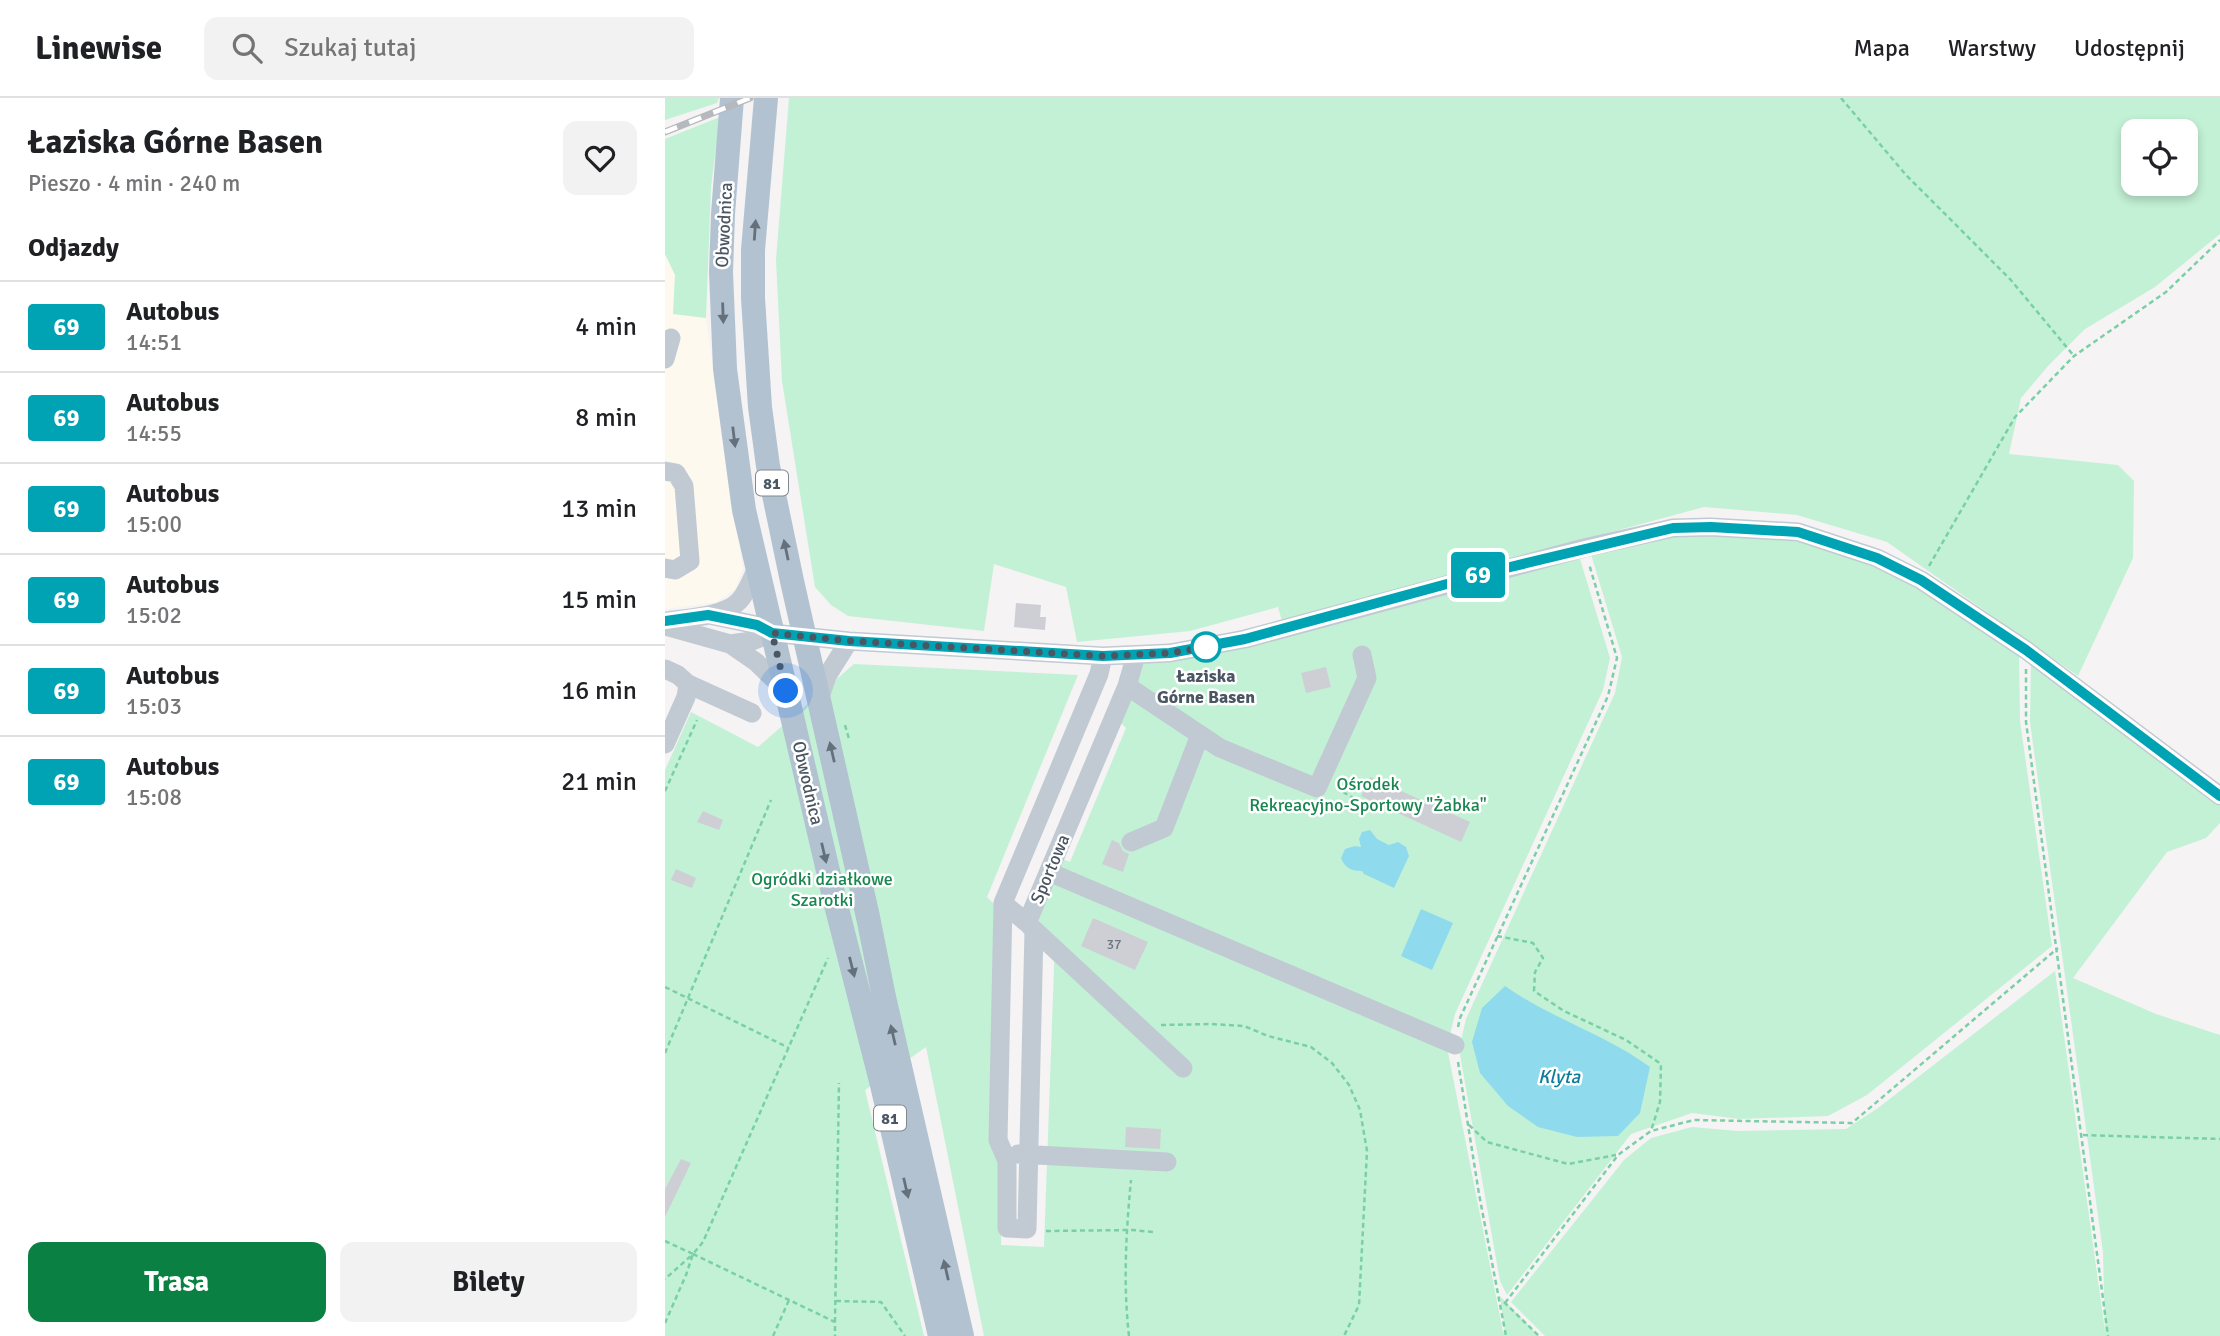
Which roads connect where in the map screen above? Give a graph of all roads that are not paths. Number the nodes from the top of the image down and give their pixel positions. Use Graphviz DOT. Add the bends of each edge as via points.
graph roads {
  1 [pos="732,98"];
  2 [pos="766,98"];
  3 [pos="671,338"];
  4 [pos="665,359"];
  5 [pos="665,471"];
  6 [pos="665,568"];
  7 [pos="757,568"];
  8 [pos="708,615"];
  9 [pos="665,621"];
  10 [pos="665,626"];
  11 [pos="772,633"];
  12 [pos="805,635"];
  13 [pos="849,641"];
  14 [pos="730,644"];
  15 [pos="1136,655"];
  16 [pos="1361,655"];
  17 [pos="1103,656"];
  18 [pos="665,669"];
  19 [pos="688,684"];
  20 [pos="1128,686"];
  21 [pos="786,691"];
  22 [pos="820,697"];
  23 [pos="752,713"];
  24 [pos="1200,735"];
  25 [pos="665,744"];
  26 [pos="2220,796"];
  27 [pos="1131,842"];
  28 [pos="1049,872"];
  29 [pos="1003,902"];
  30 [pos="1030,927"];
  31 [pos="1455,1045"];
  32 [pos="1183,1068"];
  33 [pos="1003,1153"];
  34 [pos="1029,1154"];
  35 [pos="1167,1162"];
  36 [pos="940,1336"];
  37 [pos="962,1336"];
  1 -- 7 [label="main road, Obwodnica / 81, one-way" via="721,272 724,354 742,497"];
  12 -- 2 [label="main road, Obwodnica / 81, one-way" via="768,466 755,347 753,250"];
  3 -- 4 [label="street"];
  5 -- 6 [label="street" via="676,473 684,486 690,561 675,570"];
  7 -- 8 [label="street" via="739,601"];
  7 -- 11 [label="main road, Obwodnica / 81"];
  8 -- 9 [label="street"];
  8 -- 11 [label="street" via="757,625"];
  10 -- 14 [label="street"];
  11 -- 12 [label="street"];
  11 -- 14 [label="street"];
  11 -- 21 [label="main road, Obwodnica / 81"];
  12 -- 13 [label="street"];
  12 -- 22 [label="main road, Obwodnica / 81"];
  13 -- 17 [label="street"];
  13 -- 22 [label="street"];
  14 -- 21 [label="street"];
  15 -- 17 [label="street"];
  15 -- 20 [label="street, Sportowa"];
  15 -- 26 [label="street" via="1245,639 1673,528 1798,532 1877,558 1921,580 2026,650"];
  16 -- 24 [label="street" via="1367,678 1317,788 1220,748"];
  17 -- 29 [label="street, Sportowa"];
  18 -- 19 [label="street"];
  19 -- 23 [label="street"];
  19 -- 25 [label="street"];
  20 -- 24 [label="street"];
  20 -- 28 [label="street, Sportowa"];
  21 -- 36 [label="main road, Obwodnica / 81, one-way"];
  37 -- 22 [label="main road, Obwodnica / 81, one-way"];
  24 -- 27 [label="street" via="1164,828"];
  28 -- 30 [label="street, Sportowa"];
  28 -- 31 [label="street"];
  29 -- 30 [label="street, Sportowa"];
  29 -- 33 [label="street" via="998,1140"];
  30 -- 32 [label="street"];
  30 -- 34 [label="street"];
  33 -- 34 [label="street"];
  33 -- 34 [label="street" via="1007,1161 1007,1228 1027,1229"];
  34 -- 35 [label="street"];
}
